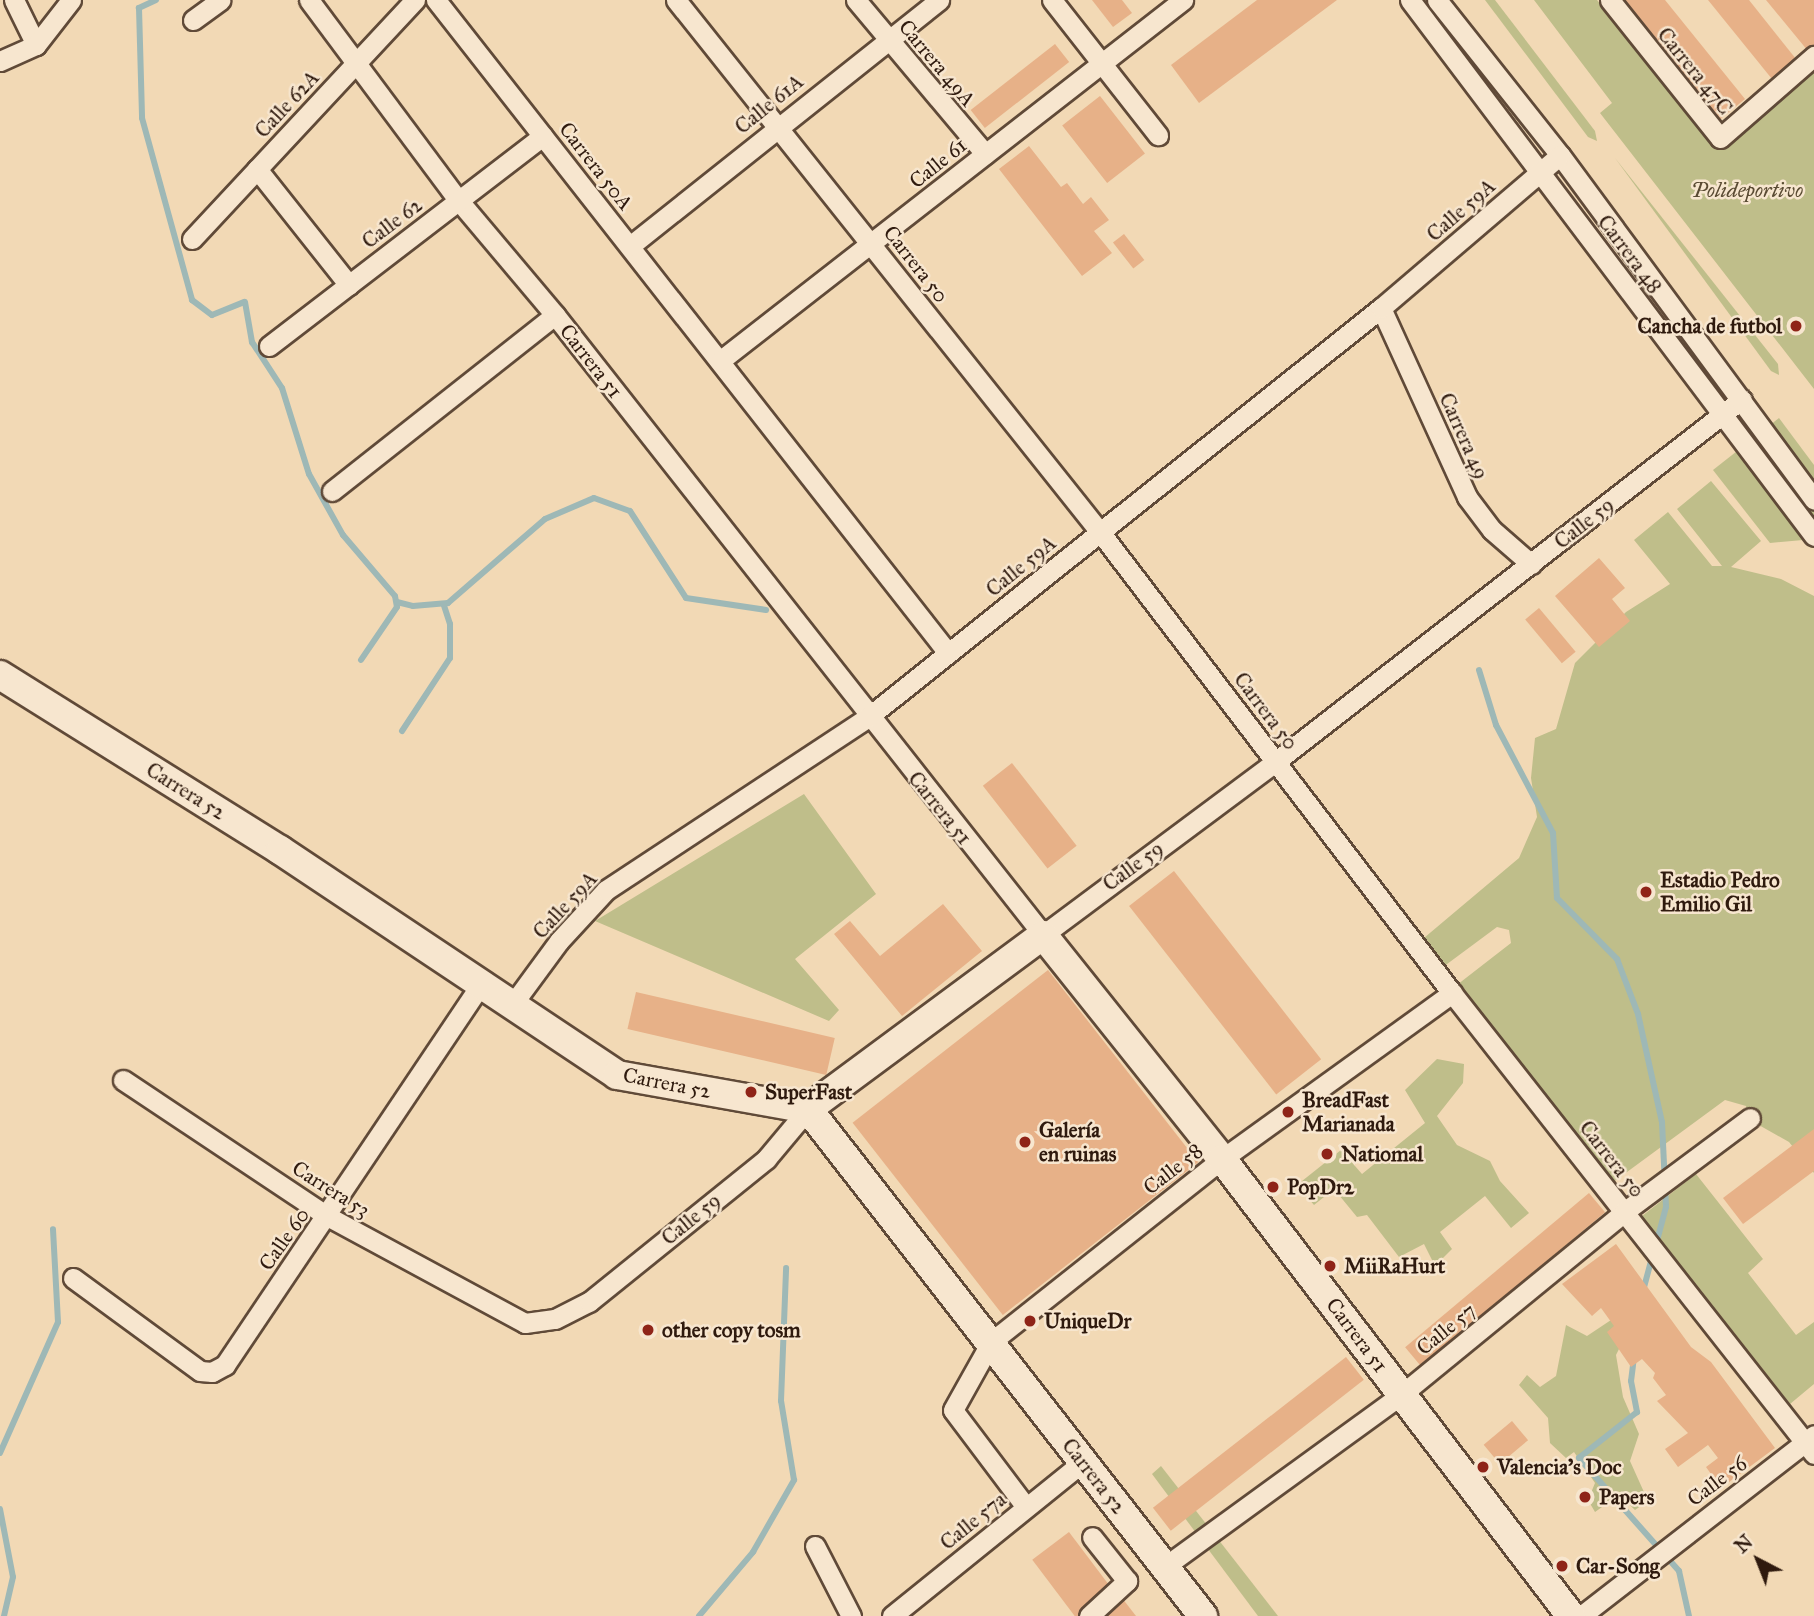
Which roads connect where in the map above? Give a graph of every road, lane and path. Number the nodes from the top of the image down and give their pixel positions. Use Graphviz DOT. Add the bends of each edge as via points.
graph roads {
  1 [pos="14,0"];
  2 [pos="71,0"];
  3 [pos="221,0"];
  4 [pos="309,0"];
  5 [pos="415,0"];
  6 [pos="436,0"];
  7 [pos="676,0"];
  8 [pos="856,0"];
  9 [pos="939,0"];
  10 [pos="1052,0"];
  11 [pos="1183,0"];
  12 [pos="1410,0"];
  13 [pos="1437,0"];
  14 [pos="1610,0"];
  15 [pos="193,20"];
  16 [pos="887,39"];
  17 [pos="36,45"];
  18 [pos="1814,57"];
  19 [pos="0,61"];
  20 [pos="356,63"];
  21 [pos="1104,64"];
  22 [pos="777,127"];
  23 [pos="1158,135"];
  24 [pos="543,136"];
  25 [pos="985,154"];
  26 [pos="1560,155"];
  27 [pos="257,169"];
  28 [pos="1539,173"];
  29 [pos="459,201"];
  30 [pos="192,239"];
  31 [pos="873,245"];
  32 [pos="630,246"];
  33 [pos="349,285"];
  34 [pos="1381,308"];
  35 [pos="555,315"];
  36 [pos="269,346"];
  37 [pos="721,360"];
  38 [pos="1742,399"];
  39 [pos="1723,414"];
  40 [pos="332,491"];
  41 [pos="1814,500"];
  42 [pos="1100,531"];
  43 [pos="1814,536"];
  44 [pos="1531,564"];
  45 [pos="948,653"];
  46 [pos="0,675"];
  47 [pos="867,718"];
  48 [pos="1275,762"];
  49 [pos="1043,936"];
  50 [pos="481,984"];
  51 [pos="1452,993"];
  52 [pos="512,1005"];
  53 [pos="123,1080"];
  54 [pos="808,1109"];
  55 [pos="1749,1118"];
  56 [pos="1222,1159"];
  57 [pos="1624,1212"];
  58 [pos="327,1216"];
  59 [pos="73,1278"];
  60 [pos="525,1323"];
  61 [pos="991,1342"];
  62 [pos="1402,1394"];
  63 [pos="1811,1444"];
  64 [pos="1083,1462"];
  65 [pos="1026,1507"];
  66 [pos="1092,1537"];
  67 [pos="815,1545"];
  68 [pos="1164,1567"];
  69 [pos="851,1616"];
  70 [pos="892,1616"];
  71 [pos="1089,1616"];
  72 [pos="1202,1616"];
  73 [pos="1571,1616"];
  74 [pos="1581,1616"];
  1 -- 17 [label="street"];
  2 -- 17 [label="street"];
  3 -- 15 [label="street"];
  4 -- 20 [label="street, Carrera 51"];
  5 -- 20 [label="street, Calle 62A"];
  6 -- 24 [label="street, Carrera 50A"];
  7 -- 22 [label="street, Carrera 50"];
  8 -- 16 [label="street, Carrera 49A"];
  9 -- 16 [label="street, Calle 61A"];
  10 -- 21 [label="street"];
  11 -- 21 [label="street, Calle 61"];
  12 -- 28 [label="street, Carrera 48"];
  13 -- 26 [label="street, Carrera 48"];
  14 -- 18 [label="street, Carrera 47C" via="1720,138"];
  16 -- 22 [label="street, Calle 61A"];
  16 -- 25 [label="street, Carrera 49A"];
  17 -- 19 [label="street"];
  20 -- 27 [label="street, Calle 62A"];
  20 -- 29 [label="street, Carrera 51"];
  21 -- 23 [label="street"];
  21 -- 25 [label="street, Calle 61"];
  22 -- 31 [label="street, Carrera 50"];
  22 -- 32 [label="street, Calle 61A"];
  24 -- 29 [label="street, Calle 62"];
  24 -- 32 [label="street, Carrera 50A"];
  25 -- 31 [label="street, Calle 61"];
  26 -- 28 [label="street, Calle 59A"];
  26 -- 38 [label="street, Carrera 48"];
  27 -- 30 [label="street, Calle 62A"];
  27 -- 33 [label="street"];
  28 -- 34 [label="street, Calle 59A"];
  28 -- 39 [label="street, Carrera 48"];
  29 -- 33 [label="street, Calle 62"];
  29 -- 35 [label="street, Carrera 51"];
  31 -- 37 [label="street, Calle 61"];
  31 -- 42 [label="street, Carrera 50"];
  32 -- 37 [label="street, Carrera 50A"];
  33 -- 36 [label="street, Calle 62"];
  34 -- 42 [label="street, Calle 59A"];
  34 -- 44 [label="street, Carrera 49" via="1467,497 1492,530"];
  35 -- 40 [label="street"];
  35 -- 47 [label="street, Carrera 51"];
  37 -- 45 [label="street, Carrera 50A"];
  38 -- 39 [label="street, Calle 59"];
  38 -- 41 [label="street, Carrera 48"];
  39 -- 43 [label="street, Carrera 48"];
  39 -- 44 [label="street, Calle 59"];
  42 -- 45 [label="street, Calle 59A"];
  42 -- 48 [label="street, Carrera 50"];
  44 -- 48 [label="street, Calle 59"];
  45 -- 47 [label="street, Calle 59A"];
  46 -- 50 [label="main road, Carrera 52" via="280,850"];
  47 -- 49 [label="street, Carrera 51"];
  47 -- 52 [label="street, Calle 59A" via="606,890 559,941"];
  48 -- 49 [label="street, Calle 59"];
  48 -- 51 [label="street, Carrera 50"];
  49 -- 54 [label="main road, Calle 59"];
  49 -- 56 [label="main road, Carrera 51"];
  50 -- 52 [label="main road, Carrera 52"];
  50 -- 58 [label="street, Calle 60"];
  51 -- 56 [label="street, Calle 58"];
  51 -- 57 [label="street, Carrera 50"];
  52 -- 54 [label="main road, Carrera 52" via="617,1075"];
  53 -- 58 [label="street, Carrera 53"];
  54 -- 60 [label="street, Calle 59" via="766,1159 589,1302 555,1318"];
  54 -- 61 [label="main road, Carrera 52"];
  55 -- 57 [label="street, Calle 57"];
  56 -- 61 [label="street, Calle 58"];
  56 -- 62 [label="main road, Carrera 51"];
  57 -- 62 [label="street, Calle 57"];
  57 -- 63 [label="street, Carrera 50"];
  58 -- 59 [label="street, Calle 60" via="225,1365 212,1373 200,1371"];
  58 -- 60 [label="street, Carrera 53"];
  61 -- 64 [label="main road, Carrera 52"];
  61 -- 65 [label="street, Calle 58" via="953,1410"];
  62 -- 68 [label="street, Calle 57"];
  62 -- 73 [label="main road, Carrera 51"];
  63 -- 74 [label="street, Calle 56"];
  64 -- 65 [label="street, Calle 57a"];
  64 -- 68 [label="main road, Carrera 52"];
  65 -- 70 [label="street, Calle 57a"];
  66 -- 71 [label="street" via="1127,1581"];
  67 -- 69 [label="street"];
  68 -- 72 [label="main road, Carrera 52"];
}
